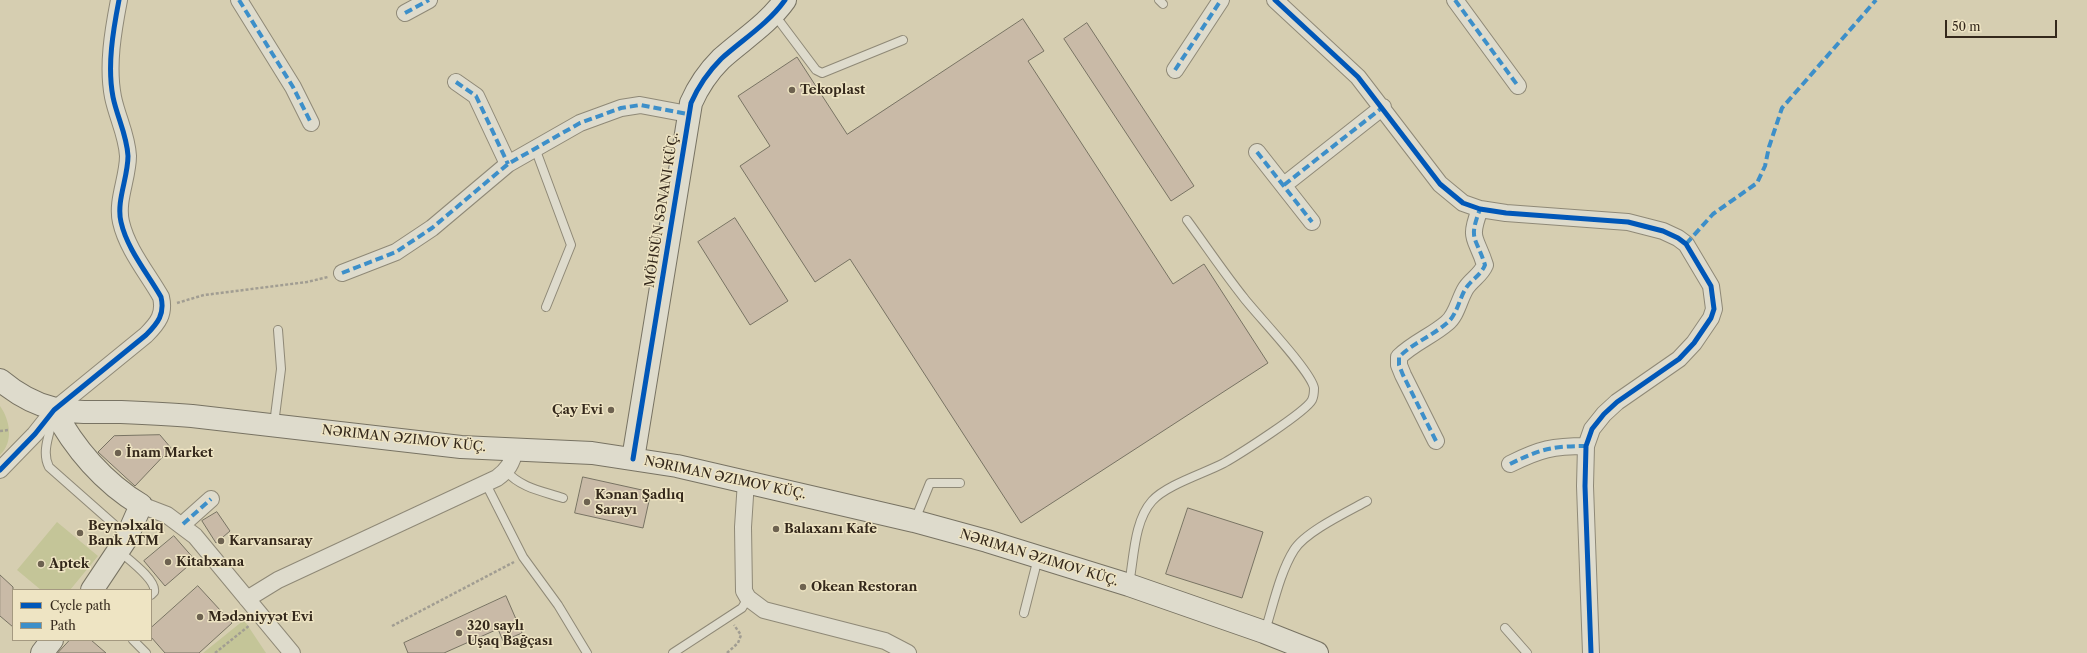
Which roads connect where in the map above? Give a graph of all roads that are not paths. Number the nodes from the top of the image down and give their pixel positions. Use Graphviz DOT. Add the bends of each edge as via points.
graph roads {
  1 [pos="119,0"];
  2 [pos="239,0"];
  3 [pos="430,0"];
  4 [pos="1221,0"];
  5 [pos="1275,0"];
  6 [pos="1455,0"];
  7 [pos="779,6"];
  8 [pos="405,13"];
  9 [pos="903,40"];
  10 [pos="1175,70"];
  11 [pos="456,82"];
  12 [pos="1518,86"];
  13 [pos="1383,107"];
  14 [pos="688,114"];
  15 [pos="311,123"];
  16 [pos="535,148"];
  17 [pos="1257,152"];
  18 [pos="508,164"];
  19 [pos="1284,185"];
  20 [pos="1480,209"];
  21 [pos="1187,220"];
  22 [pos="1312,222"];
  23 [pos="342,273"];
  24 [pos="546,308"];
  25 [pos="278,330"];
  26 [pos="0,380"];
  27 [pos="54,410"];
  28 [pos="274,424"];
  29 [pos="1436,441"];
  30 [pos="1586,446"];
  31 [pos="515,450"];
  32 [pos="633,459"];
  33 [pos="1510,464"];
  34 [pos="0,470"];
  35 [pos="506,471"];
  36 [pos="746,481"];
  37 [pos="960,483"];
  38 [pos="486,484"];
  39 [pos="563,498"];
  40 [pos="211,499"];
  41 [pos="1367,501"];
  42 [pos="141,505"];
  43 [pos="914,521"];
  44 [pos="182,524"];
  45 [pos="123,543"];
  46 [pos="1038,557"];
  47 [pos="1129,585"];
  48 [pos="93,589"];
  49 [pos="152,594"];
  50 [pos="748,598"];
  51 [pos="247,599"];
  52 [pos="1024,613"];
  53 [pos="1506,628"];
  54 [pos="1264,632"];
  55 [pos="51,641"];
  56 [pos="134,641"];
  57 [pos="42,653"];
  58 [pos="146,653"];
  59 [pos="292,653"];
  60 [pos="587,653"];
  61 [pos="673,653"];
  62 [pos="908,653"];
  63 [pos="1317,653"];
  64 [pos="1527,653"];
  65 [pos="1590,653"];
  1 -- 27 [label="street" via="111,51 111,78 113,97 128,154 128,169 119,211 126,238 161,297 163,307 157,324"];
  2 -- 15 [label="street" via="293,87"];
  3 -- 8 [label="street"];
  4 -- 10 [label="street"];
  5 -- 13 [label="street" via="1358,77"];
  6 -- 12 [label="street"];
  7 -- 9 [label="lane" via="816,70 822,73"];
  7 -- 14 [label="main road, MÖHSÜN SƏNANI KÜÇ." via="720,60 696,92"];
  11 -- 18 [label="street" via="476,96"];
  13 -- 19 [label="street"];
  13 -- 20 [label="street" via="1440,184 1463,203"];
  14 -- 16 [label="street" via="640,105 621,108 580,123"];
  14 -- 32 [label="main road, MÖHSÜN SƏNANI KÜÇ."];
  16 -- 18 [label="street"];
  16 -- 24 [label="lane" via="570,246"];
  17 -- 19 [label="street"];
  18 -- 23 [label="street" via="413,241 396,252"];
  19 -- 22 [label="street"];
  20 -- 29 [label="street" via="1473,227 1473,237 1485,264 1483,272 1467,287 1448,322 1399,358 1403,375"];
  20 -- 30 [label="street" via="1544,217 1628,222 1662,230 1686,244 1711,286 1714,309 1694,344 1679,359 1604,414 1592,429"];
  21 -- 47 [label="lane" via="1243,297 1301,366 1314,389 1312,400 1300,413 1225,462 1165,491 1153,500 1144,510"];
  25 -- 28 [label="lane" via="281,369"];
  26 -- 27 [label="main road, NƏRIMAN ƏZIMOV KÜÇ." via="25,398"];
  27 -- 28 [label="main road, NƏRIMAN ƏZIMOV KÜÇ." via="157,413"];
  27 -- 34 [label="street"];
  27 -- 42 [label="main road" via="86,459 122,493"];
  27 -- 45 [label="lane" via="45,453 49,467"];
  28 -- 31 [label="main road, NƏRIMAN ƏZIMOV KÜÇ." via="461,447"];
  30 -- 33 [label="street" via="1558,446 1537,451"];
  30 -- 65 [label="street"];
  31 -- 32 [label="main road, NƏRIMAN ƏZIMOV KÜÇ." via="592,453"];
  31 -- 35 [label="street"];
  32 -- 36 [label="main road, NƏRIMAN ƏZIMOV KÜÇ."];
  35 -- 38 [label="street"];
  35 -- 39 [label="lane" via="522,485"];
  36 -- 43 [label="main road, NƏRIMAN ƏZIMOV KÜÇ."];
  36 -- 50 [label="street" via="743,527 744,590"];
  37 -- 43 [label="lane" via="930,484"];
  38 -- 51 [label="street" via="278,580"];
  38 -- 60 [label="lane" via="523,557 558,605"];
  40 -- 44 [label="street"];
  41 -- 54 [label="lane" via="1305,538 1294,550"];
  42 -- 44 [label="street"];
  42 -- 45 [label="main road"];
  43 -- 46 [label="main road, NƏRIMAN ƏZIMOV KÜÇ."];
  44 -- 51 [label="street"];
  45 -- 48 [label="main road"];
  45 -- 49 [label="lane" via="154,585"];
  46 -- 47 [label="main road, NƏRIMAN ƏZIMOV KÜÇ."];
  46 -- 52 [label="lane"];
  47 -- 54 [label="main road, NƏRIMAN ƏZIMOV KÜÇ."];
  50 -- 61 [label="lane" via="742,608"];
  50 -- 62 [label="street" via="764,610 885,642"];
  51 -- 59 [label="street"];
  53 -- 64 [label="lane"];
  54 -- 63 [label="main road, NƏRIMAN ƏZIMOV KÜÇ."];
  55 -- 57 [label="main road"];
  56 -- 58 [label="lane"];
}
